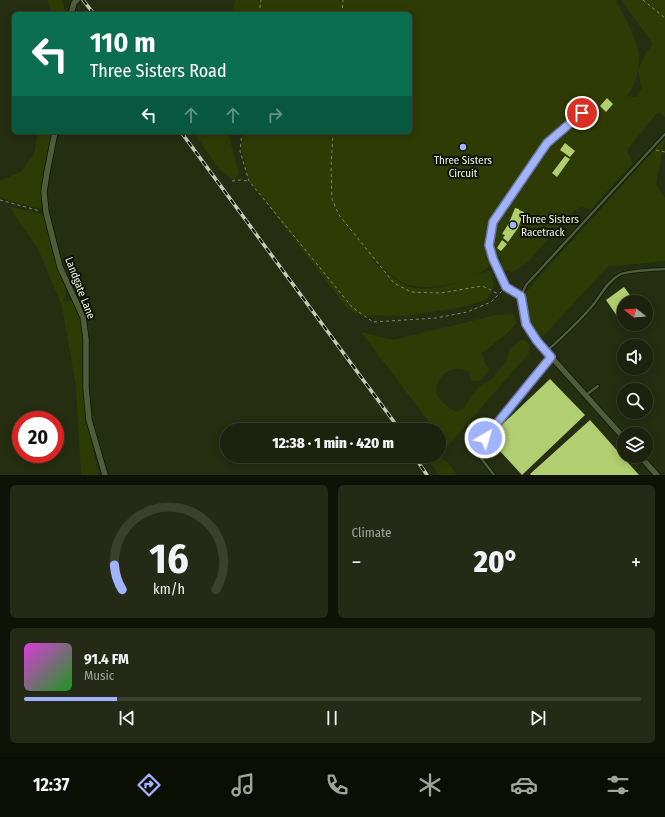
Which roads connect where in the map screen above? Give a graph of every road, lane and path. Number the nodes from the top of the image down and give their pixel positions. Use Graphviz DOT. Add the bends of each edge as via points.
graph roads {
  1 [pos="260,0"];
  2 [pos="343,0"];
  3 [pos="643,0"];
  4 [pos="75,1"];
  5 [pos="72,12"];
  6 [pos="259,12"];
  7 [pos="342,12"];
  8 [pos="665,18"];
  9 [pos="582,113"];
  10 [pos="55,134"];
  11 [pos="242,134"];
  12 [pos="333,134"];
  13 [pos="665,134"];
  14 [pos="651,149"];
  15 [pos="665,152"];
  16 [pos="232,181"];
  17 [pos="249,181"];
  18 [pos="0,200"];
  19 [pos="46,212"];
  20 [pos="665,269"];
  21 [pos="506,287"];
  22 [pos="498,295"];
  23 [pos="521,296"];
  24 [pos="537,341"];
  25 [pos="547,352"];
  26 [pos="551,357"];
  27 [pos="598,386"];
  28 [pos="586,395"];
  29 [pos="617,430"];
  30 [pos="646,463"];
  31 [pos="105,475"];
  32 [pos="494,475"];
  33 [pos="657,475"];
  1 -- 6 [label="path"];
  2 -- 7 [label="path"];
  3 -- 8 [label="path"];
  4 -- 5 [label="street"];
  9 -- 21 [label="lane" via="547,143 493,222 489,245"];
  10 -- 19 [label="street, Landgate Lane" via="44,192"];
  11 -- 17 [label="path" via="240,151"];
  12 -- 22 [label="path" via="330,168 332,199 339,214 394,283 411,292 441,293 482,286"];
  13 -- 14 [label="lane"];
  14 -- 15 [label="path"];
  14 -- 23 [label="lane" via="526,284"];
  16 -- 17 [label="path"];
  17 -- 22 [label="path" via="352,307 373,322 436,318 468,312 492,302"];
  18 -- 19 [label="path"];
  19 -- 31 [label="street, Landgate Lane" via="60,267 83,317 89,420"];
  20 -- 25 [label="lane" via="620,275 605,287 572,328"];
  21 -- 22 [label="path"];
  21 -- 23 [label="lane"];
  23 -- 24 [label="lane" via="526,324"];
  24 -- 25 [label="street"];
  25 -- 26 [label="street"];
  26 -- 28 [label="street"];
  26 -- 32 [label="lane" via="485,438 481,458"];
  27 -- 28 [label="lane"];
  28 -- 29 [label="street"];
  30 -- 33 [label="street"];
}
